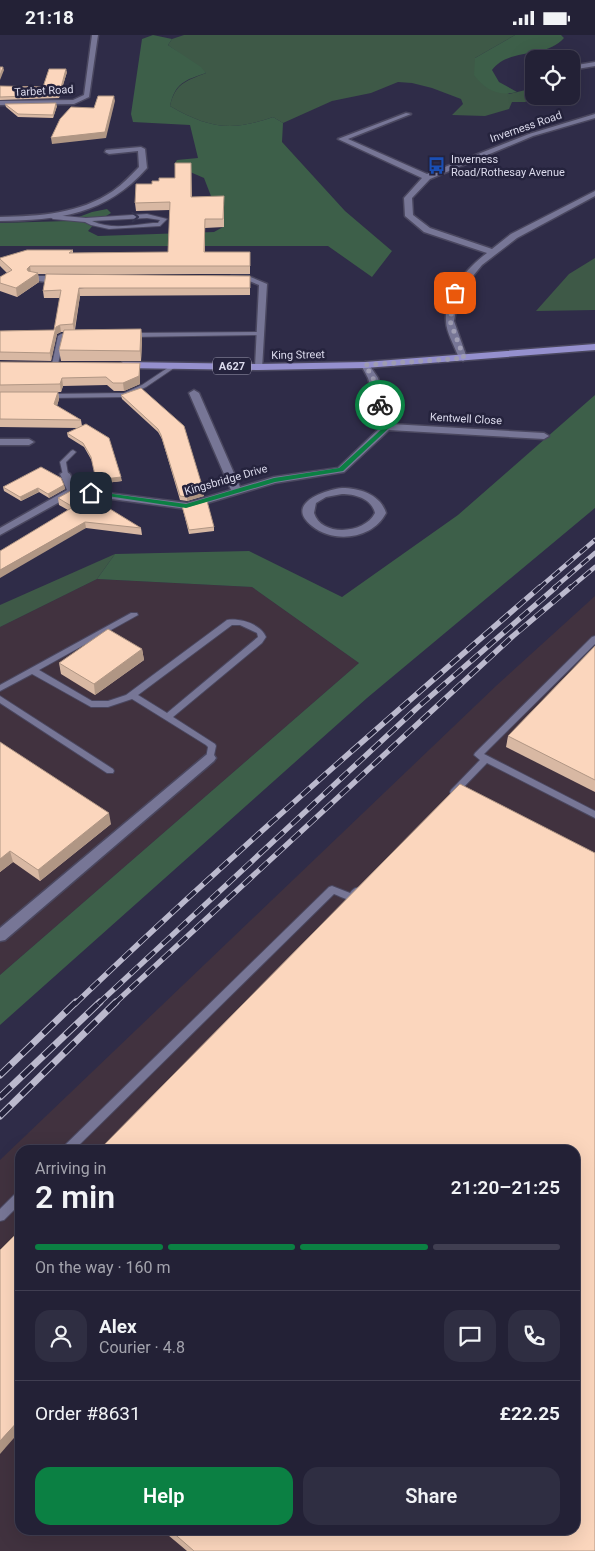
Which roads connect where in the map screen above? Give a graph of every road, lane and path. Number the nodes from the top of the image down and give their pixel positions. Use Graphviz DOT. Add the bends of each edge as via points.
graph roads {
  1 [pos="95,35"];
  2 [pos="595,64"];
  3 [pos="580,66"];
  4 [pos="0,103"];
  5 [pos="408,114"];
  6 [pos="595,116"];
  7 [pos="109,153"];
  8 [pos="427,177"];
  9 [pos="595,193"];
  10 [pos="53,217"];
  11 [pos="0,219"];
  12 [pos="86,219"];
  13 [pos="493,252"];
  14 [pos="228,277"];
  15 [pos="34,278"];
  16 [pos="72,278"];
  17 [pos="261,334"];
  18 [pos="120,335"];
  19 [pos="81,336"];
  20 [pos="595,347"];
  21 [pos="464,358"];
  22 [pos="55,364"];
  23 [pos="111,365"];
  24 [pos="175,365"];
  25 [pos="365,365"];
  26 [pos="260,367"];
  27 [pos="194,393"];
  28 [pos="36,396"];
  29 [pos="387,427"];
  30 [pos="544,435"];
  31 [pos="0,442"];
  32 [pos="29,442"];
  33 [pos="73,452"];
  34 [pos="326,472"];
  35 [pos="65,474"];
  36 [pos="72,491"];
  37 [pos="237,491"];
  38 [pos="329,492"];
  39 [pos="0,533"];
  40 [pos="134,615"];
  41 [pos="595,639"];
  42 [pos="32,670"];
  43 [pos="0,688"];
  44 [pos="132,695"];
  45 [pos="0,699"];
  46 [pos="168,716"];
  47 [pos="210,757"];
  48 [pos="486,759"];
  49 [pos="110,771"];
  50 [pos="446,800"];
  51 [pos="595,815"];
  52 [pos="366,883"];
  53 [pos="0,936"];
  54 [pos="72,1145"];
  55 [pos="15,1202"];
  56 [pos="0,1216"];
  1 -- 4 [label="street, Tarbet Road" via="87,96 74,102"];
  2 -- 3 [label="street"];
  5 -- 8 [label="street" via="342,139"];
  6 -- 8 [label="street, Inverness Road" via="531,135"];
  7 -- 10 [label="street" via="142,149 143,167 114,194 72,214"];
  8 -- 13 [label="street, Inverness Road" via="408,198 410,216 427,230"];
  9 -- 13 [label="street" via="514,236"];
  10 -- 11 [label="street"];
  10 -- 12 [label="lane"];
  12 -- 12 [label="lane, one-way" via="147,216 164,219 153,225 105,227"];
  13 -- 21 [label="street" via="455,293 450,321"];
  14 -- 17 [label="street" via="248,277 263,284"];
  15 -- 16 [label="street"];
  17 -- 18 [label="lane"];
  17 -- 26 [label="street"];
  19 -- 22 [label="lane" via="62,336"];
  20 -- 21 [label="main road, King Street / A627"];
  21 -- 25 [label="main road, King Street / A627"];
  23 -- 24 [label="main road, King Street / A627"];
  24 -- 26 [label="main road, King Street / A627"];
  24 -- 28 [label="lane" via="125,395"];
  25 -- 26 [label="main road, King Street / A627"];
  25 -- 29 [label="street" via="373,378"];
  27 -- 37 [label="street"];
  29 -- 30 [label="street, Kentwell Close"];
  29 -- 34 [label="street, Kingsbridge Drive" via="340,470"];
  31 -- 32 [label="street"];
  33 -- 35 [label="lane" via="63,462"];
  34 -- 37 [label="street, Kingsbridge Drive" via="274,480"];
  34 -- 38 [label="street"];
  35 -- 36 [label="street"];
  36 -- 37 [label="street, Kingsbridge Drive" via="186,506"];
  36 -- 39 [label="street"];
  38 -- 38 [label="street" via="360,492 378,503 381,515 369,528 356,533 326,530 316,525 308,510 312,503"];
  40 -- 42 [label="lane"];
  41 -- 48 [label="lane" via="478,755"];
  42 -- 43 [label="lane"];
  42 -- 44 [label="lane" via="91,704 108,704"];
  44 -- 46 [label="lane"];
  44 -- 46 [label="lane" via="230,622 242,623 260,632 262,637 259,641"];
  45 -- 49 [label="lane"];
  46 -- 47 [label="lane" via="209,743 212,746"];
  47 -- 53 [label="street"];
  48 -- 50 [label="lane"];
  48 -- 51 [label="lane"];
  52 -- 54 [label="lane" via="352,897 332,890"];
  55 -- 56 [label="lane"];
}
